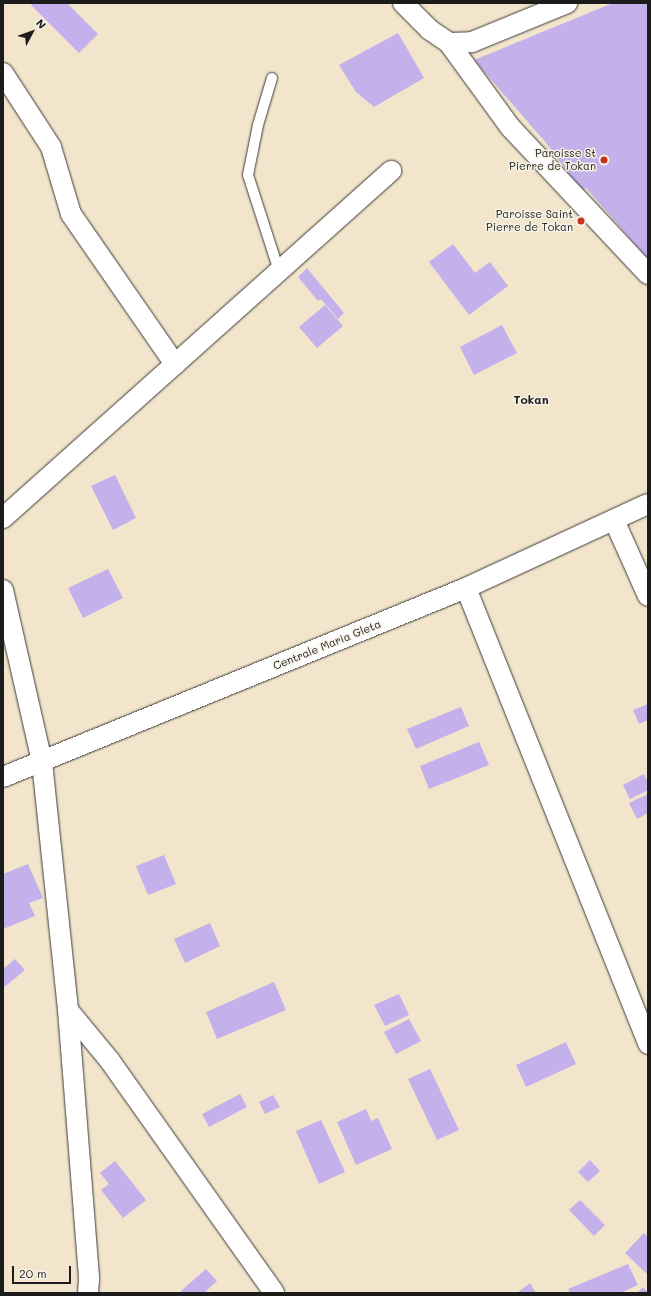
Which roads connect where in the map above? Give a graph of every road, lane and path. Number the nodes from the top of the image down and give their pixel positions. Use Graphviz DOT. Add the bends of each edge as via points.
graph roads {
  1 [pos="403,3"];
  2 [pos="567,3"];
  3 [pos="449,43"];
  4 [pos="3,73"];
  5 [pos="272,78"];
  6 [pos="391,171"];
  7 [pos="279,271"];
  8 [pos="648,274"];
  9 [pos="175,364"];
  10 [pos="648,504"];
  11 [pos="3,518"];
  12 [pos="614,520"];
  13 [pos="466,588"];
  14 [pos="3,590"];
  15 [pos="648,596"];
  16 [pos="42,762"];
  17 [pos="3,777"];
  18 [pos="68,1010"];
  19 [pos="648,1044"];
  20 [pos="88,1293"];
  21 [pos="274,1293"];
  1 -- 3 [label="street" via="430,30"];
  2 -- 3 [label="street" via="472,42"];
  3 -- 8 [label="street" via="510,127"];
  4 -- 9 [label="street" via="51,147 71,214"];
  5 -- 7 [label="lane" via="258,125 248,175"];
  6 -- 7 [label="street"];
  7 -- 9 [label="street"];
  9 -- 11 [label="street"];
  10 -- 12 [label="street, Centrale Maria Gleta"];
  12 -- 13 [label="street, Centrale Maria Gleta"];
  12 -- 15 [label="street"];
  13 -- 16 [label="street, Centrale Maria Gleta"];
  13 -- 19 [label="street"];
  14 -- 16 [label="street"];
  16 -- 17 [label="street, Centrale Maria Gleta"];
  16 -- 18 [label="street"];
  18 -- 20 [label="street"];
  18 -- 21 [label="street" via="110,1061"];
}
